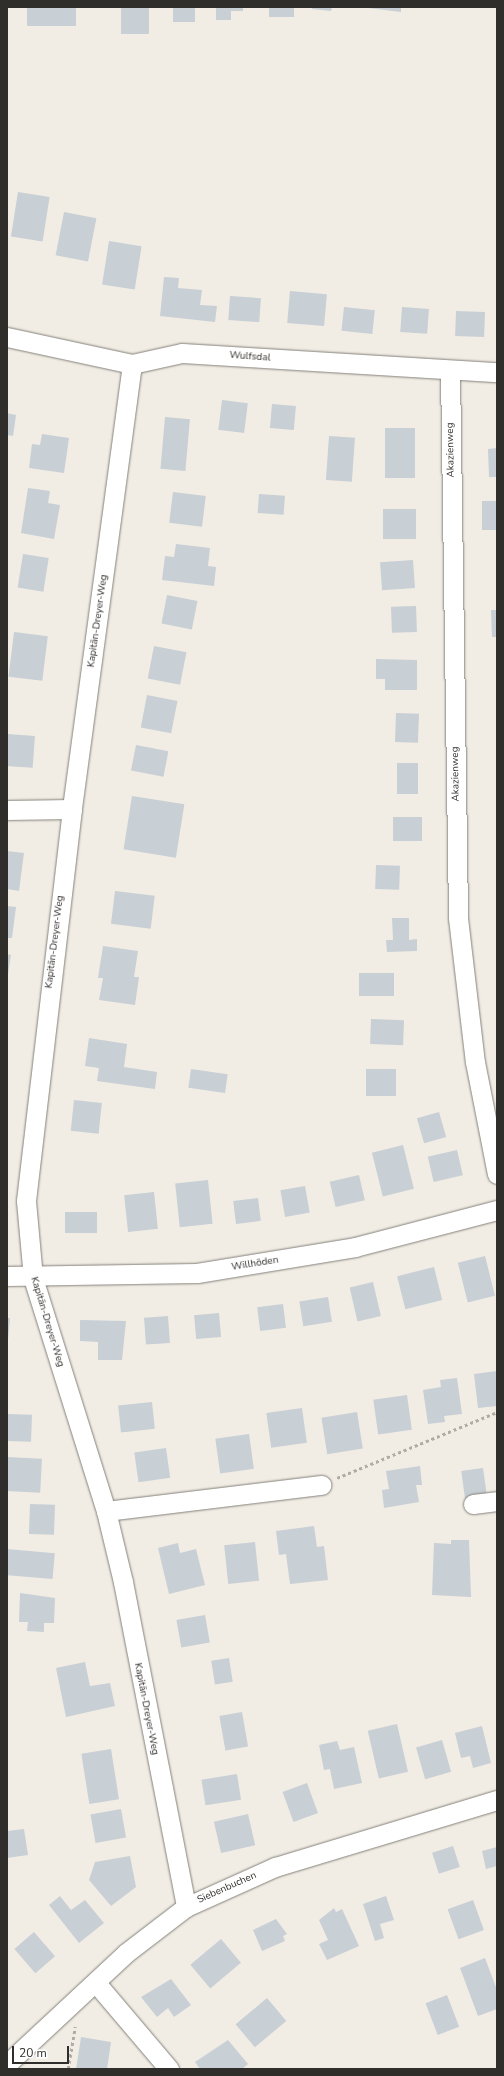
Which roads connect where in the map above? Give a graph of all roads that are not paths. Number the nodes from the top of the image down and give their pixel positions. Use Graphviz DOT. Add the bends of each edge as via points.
graph roads {
  1 [pos="7,337"];
  2 [pos="132,364"];
  3 [pos="450,370"];
  4 [pos="497,372"];
  5 [pos="72,809"];
  6 [pos="7,810"];
  7 [pos="497,1174"];
  8 [pos="497,1210"];
  9 [pos="7,1276"];
  10 [pos="33,1278"];
  11 [pos="321,1485"];
  12 [pos="497,1501"];
  13 [pos="473,1504"];
  14 [pos="106,1511"];
  15 [pos="497,1800"];
  16 [pos="186,1906"];
  17 [pos="96,1983"];
  18 [pos="7,2064"];
  19 [pos="169,2069"];
  1 -- 2 [label="street, Wulfsdal"];
  2 -- 3 [label="street, Wulfsdal" via="182,353"];
  2 -- 5 [label="street, Kapitän-Dreyer-Weg"];
  3 -- 4 [label="street, Wulfsdal"];
  3 -- 7 [label="street, Akazienweg" via="458,918 475,1062"];
  5 -- 6 [label="street"];
  5 -- 10 [label="street, Kapitän-Dreyer-Weg" via="26,1201"];
  8 -- 10 [label="street, Willhöden" via="355,1247 198,1273"];
  9 -- 10 [label="street, Willhöden"];
  10 -- 14 [label="street, Kapitän-Dreyer-Weg"];
  11 -- 14 [label="street"];
  12 -- 13 [label="street"];
  14 -- 16 [label="street, Kapitän-Dreyer-Weg"];
  15 -- 16 [label="street, Siebenbuchen" via="275,1867"];
  16 -- 17 [label="street, Siebenbuchen" via="126,1953"];
  17 -- 18 [label="street, Siebenbuchen"];
  17 -- 19 [label="street"];
}
